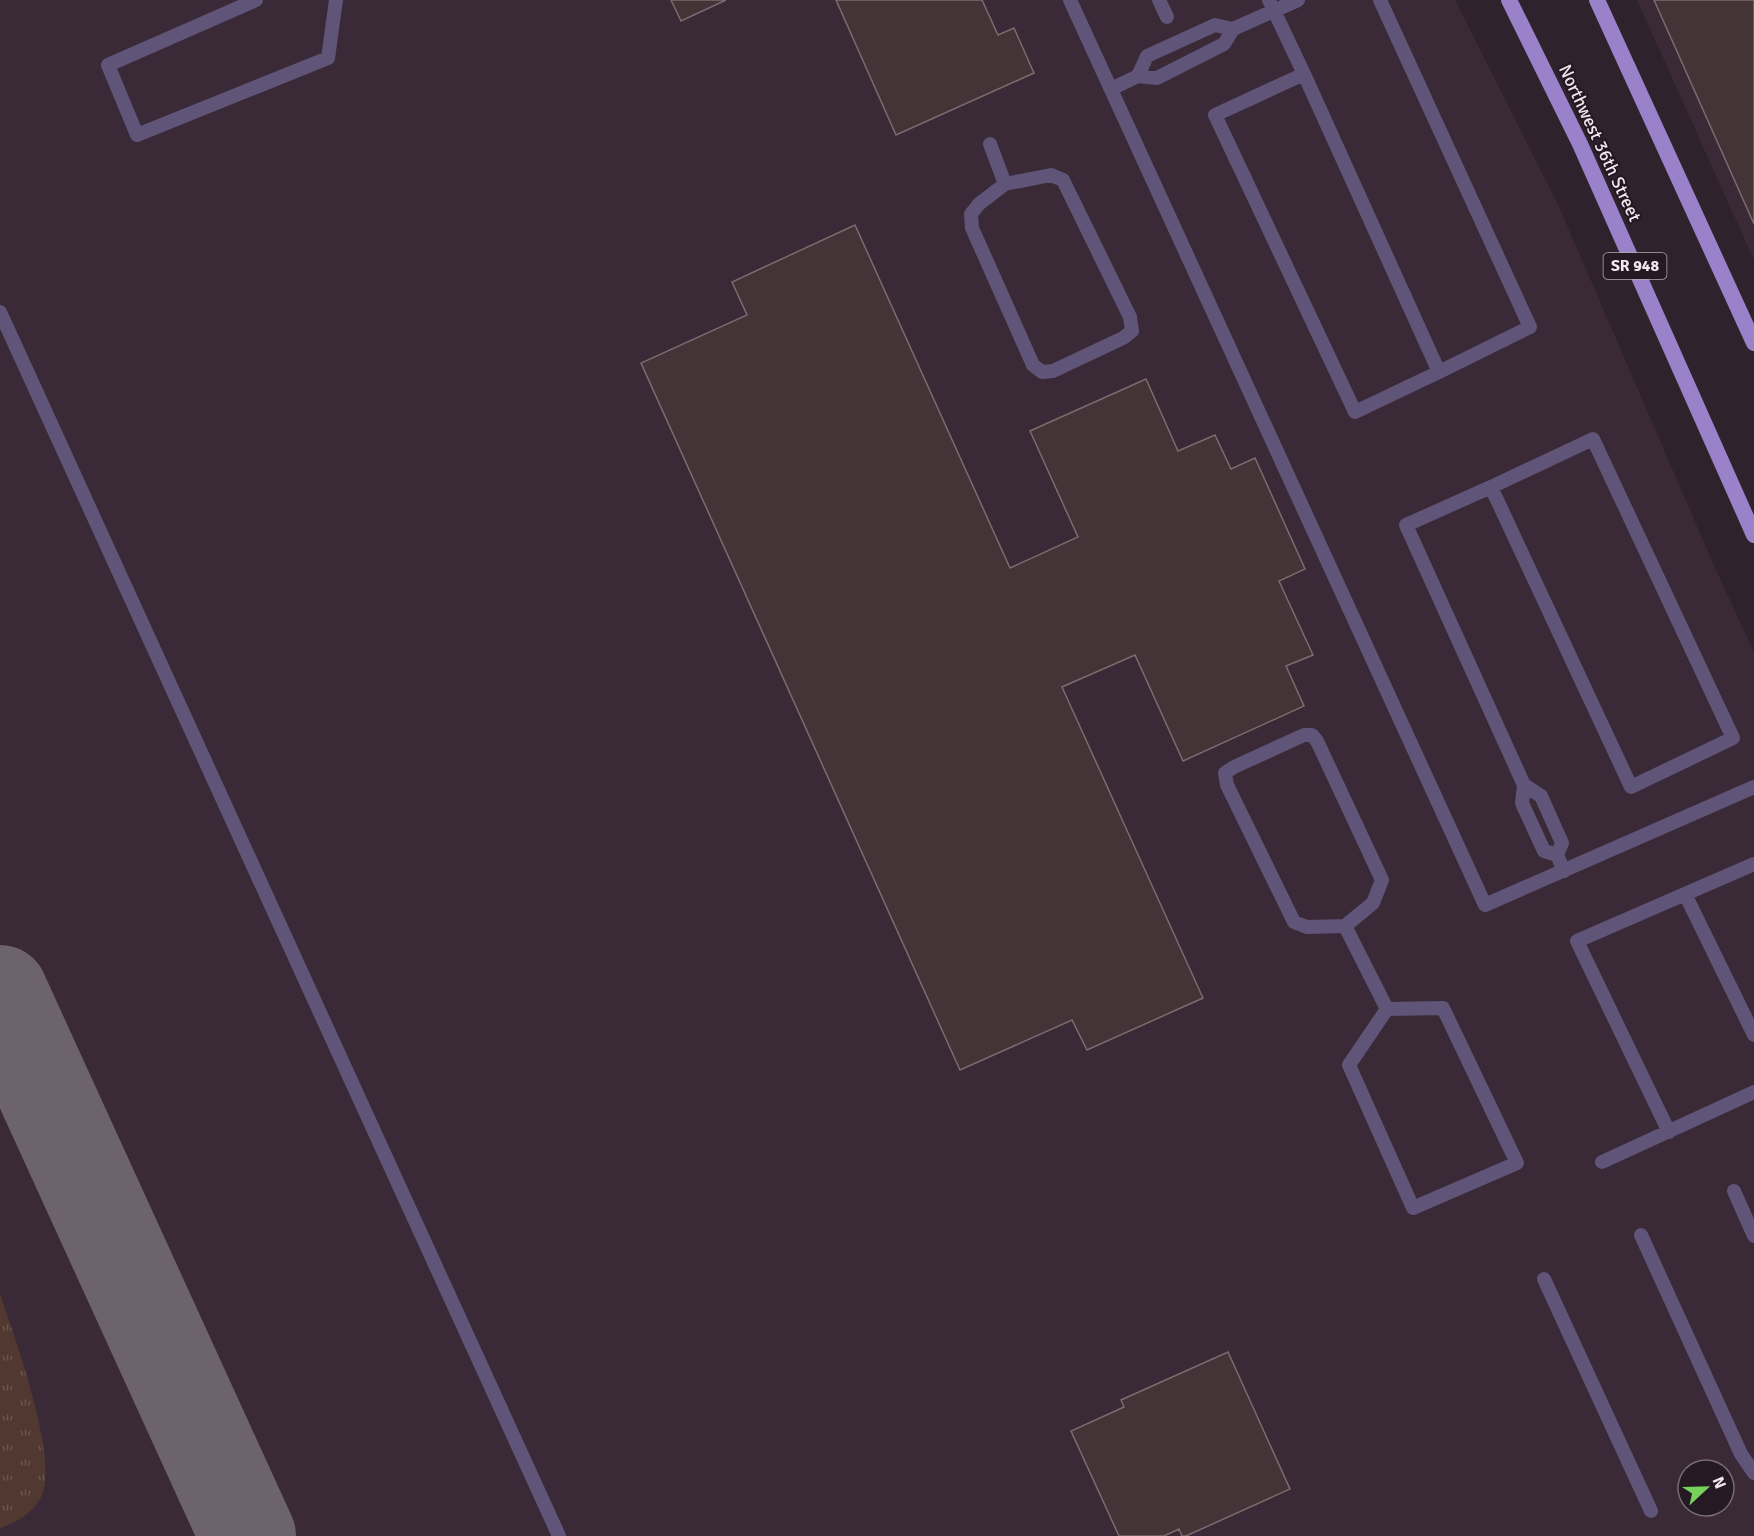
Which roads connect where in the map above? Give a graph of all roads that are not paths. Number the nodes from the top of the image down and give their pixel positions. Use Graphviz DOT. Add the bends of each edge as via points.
graph roads {
  1 [pos="256,0"];
  2 [pos="336,0"];
  3 [pos="1070,0"];
  4 [pos="1159,0"];
  5 [pos="1298,0"];
  6 [pos="1380,0"];
  7 [pos="1509,0"];
  8 [pos="1597,0"];
  9 [pos="1272,5"];
  10 [pos="1167,17"];
  11 [pos="1233,29"];
  12 [pos="1304,74"];
  13 [pos="1138,76"];
  14 [pos="1111,89"];
  15 [pos="990,144"];
  16 [pos="1005,184"];
  17 [pos="0,312"];
  18 [pos="1753,341"];
  19 [pos="1439,372"];
  20 [pos="1491,487"];
  21 [pos="1754,535"];
  22 [pos="1524,785"];
  23 [pos="1754,787"];
  24 [pos="1557,855"];
  25 [pos="1754,864"];
  26 [pos="1564,871"];
  27 [pos="1685,894"];
  28 [pos="1345,926"];
  29 [pos="1387,1009"];
  30 [pos="1754,1035"];
  31 [pos="1754,1092"];
  32 [pos="1669,1132"];
  33 [pos="1602,1162"];
  34 [pos="1734,1191"];
  35 [pos="1641,1235"];
  36 [pos="1754,1236"];
  37 [pos="1544,1279"];
  38 [pos="1754,1473"];
  39 [pos="1651,1511"];
  40 [pos="559,1536"];
  1 -- 2 [label="lane" via="108,65 137,135 328,58"];
  3 -- 14 [label="lane"];
  4 -- 10 [label="lane"];
  5 -- 9 [label="lane"];
  6 -- 19 [label="lane" via="1530,327"];
  7 -- 21 [label="main road, Northwest 36th Street / SR 948" via="1580,144"];
  8 -- 18 [label="main road"];
  9 -- 11 [label="lane"];
  9 -- 12 [label="lane"];
  11 -- 13 [label="lane" via="1224,44 1156,78"];
  11 -- 13 [label="lane" via="1215,26 1147,57"];
  12 -- 19 [label="lane"];
  12 -- 19 [label="lane" via="1215,116 1355,412"];
  13 -- 14 [label="lane"];
  14 -- 26 [label="lane" via="1485,905"];
  15 -- 16 [label="lane"];
  16 -- 16 [label="lane" via="971,214 972,228 1033,365 1042,372 1053,371 1132,331 1130,317 1063,180 1051,176"];
  17 -- 40 [label="lane"];
  20 -- 20 [label="lane" via="1631,787 1733,738 1593,439"];
  20 -- 22 [label="lane" via="1406,525"];
  22 -- 24 [label="lane" via="1522,803 1526,813 1544,851"];
  22 -- 24 [label="lane" via="1541,796 1563,843"];
  23 -- 26 [label="lane"];
  24 -- 26 [label="lane"];
  25 -- 27 [label="lane"];
  27 -- 30 [label="lane"];
  27 -- 32 [label="lane" via="1577,941"];
  28 -- 28 [label="lane" via="1373,903 1382,880 1317,741 1312,735 1304,735 1234,766 1226,773 1227,785 1294,922 1307,927"];
  28 -- 29 [label="lane"];
  29 -- 29 [label="lane" via="1443,1008 1517,1163 1413,1208 1349,1065"];
  31 -- 32 [label="lane"];
  32 -- 33 [label="lane"];
  34 -- 36 [label="lane"];
  35 -- 38 [label="lane" via="1741,1454"];
  37 -- 39 [label="lane"];
}
